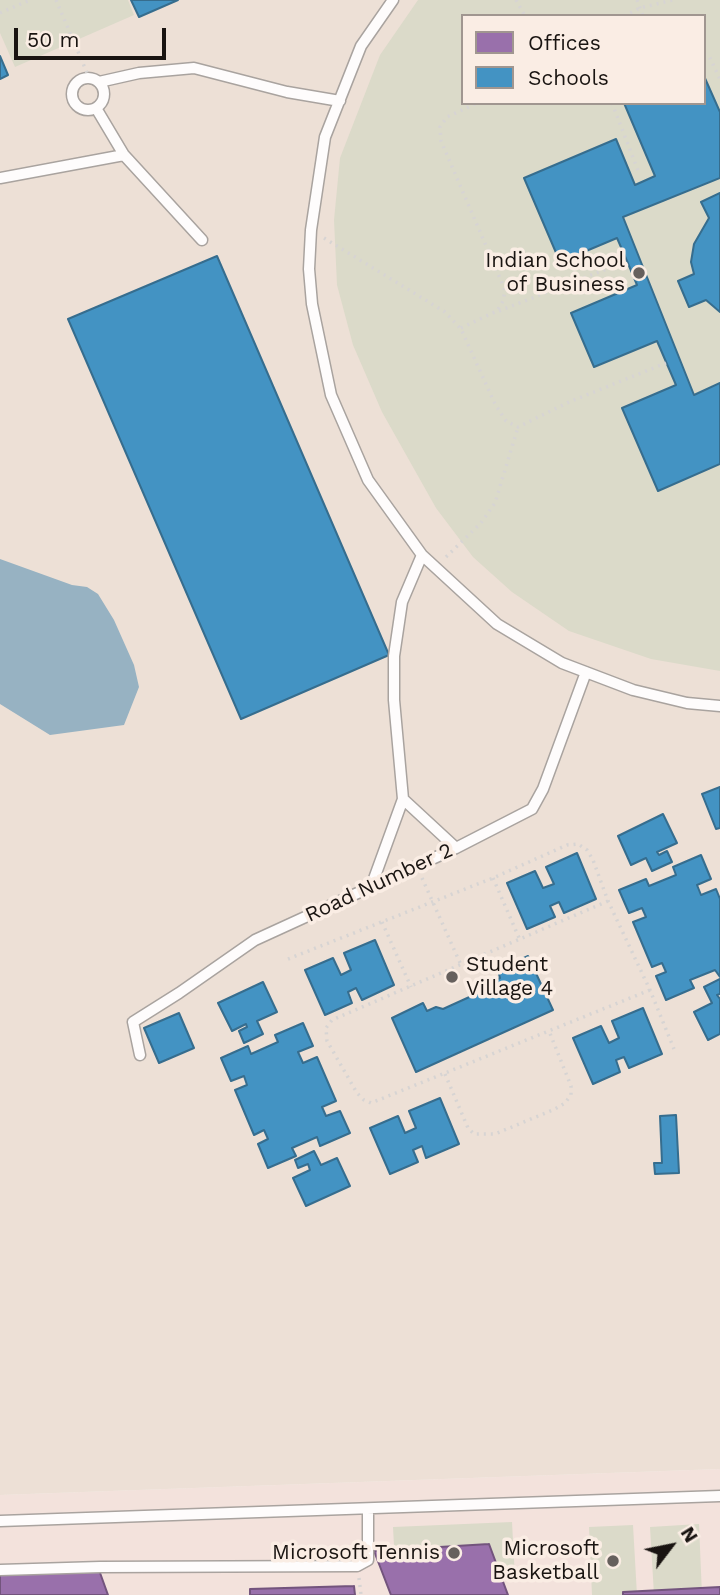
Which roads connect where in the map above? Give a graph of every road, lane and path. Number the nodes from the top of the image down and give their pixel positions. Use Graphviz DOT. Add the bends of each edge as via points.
graph roads {
  1 [pos="30,0"];
  2 [pos="56,0"];
  3 [pos="393,0"];
  4 [pos="637,0"];
  5 [pos="673,0"];
  6 [pos="640,8"];
  7 [pos="0,12"];
  8 [pos="628,14"];
  9 [pos="642,14"];
  10 [pos="706,55"];
  11 [pos="89,78"];
  12 [pos="720,79"];
  13 [pos="99,82"];
  14 [pos="340,101"];
  15 [pos="473,105"];
  16 [pos="613,105"];
  17 [pos="96,108"];
  18 [pos="124,155"];
  19 [pos="639,173"];
  20 [pos="0,178"];
  21 [pos="311,230"];
  22 [pos="202,240"];
  23 [pos="627,261"];
  24 [pos="497,312"];
  25 [pos="461,328"];
  26 [pos="666,363"];
  27 [pos="518,427"];
  28 [pos="422,555"];
  29 [pos="435,568"];
  30 [pos="586,672"];
  31 [pos="720,706"];
  32 [pos="403,799"];
  33 [pos="456,848"];
  34 [pos="417,866"];
  35 [pos="493,878"];
  36 [pos="371,887"];
  37 [pos="433,901"];
  38 [pos="608,901"];
  39 [pos="382,922"];
  40 [pos="520,940"];
  41 [pos="288,959"];
  42 [pos="461,965"];
  43 [pos="411,987"];
  44 [pos="650,990"];
  45 [pos="549,1031"];
  46 [pos="674,1049"];
  47 [pos="140,1055"];
  48 [pos="445,1073"];
  49 [pos="720,1496"];
  50 [pos="368,1509"];
  51 [pos="0,1521"];
  52 [pos="0,1570"];
  1 -- 7 [label="path"];
  2 -- 11 [label="path"];
  3 -- 14 [label="lane" via="361,46"];
  4 -- 6 [label="path"];
  5 -- 6 [label="path"];
  6 -- 8 [label="path"];
  6 -- 9 [label="path"];
  10 -- 12 [label="path"];
  11 -- 13 [label="lane"];
  11 -- 17 [label="lane" via="73,87 73,100 83,110"];
  13 -- 14 [label="lane" via="194,68"];
  13 -- 17 [label="lane" via="104,99"];
  14 -- 21 [label="lane" via="326,137"];
  15 -- 24 [label="path" via="447,117 440,127 505,290"];
  16 -- 19 [label="path"];
  17 -- 18 [label="lane"];
  18 -- 20 [label="lane"];
  18 -- 22 [label="lane"];
  21 -- 25 [label="path" via="444,312"];
  21 -- 28 [label="lane" via="312,304 331,395 368,480"];
  23 -- 24 [label="path"];
  24 -- 25 [label="path"];
  25 -- 27 [label="path" via="495,404 506,421"];
  26 -- 27 [label="path"];
  27 -- 29 [label="path" via="495,503"];
  28 -- 29 [label="lane"];
  28 -- 32 [label="lane" via="402,602 394,656"];
  29 -- 30 [label="lane" via="497,624"];
  30 -- 31 [label="lane" via="633,690"];
  30 -- 33 [label="lane, Road Number 2" via="532,809"];
  32 -- 33 [label="lane"];
  32 -- 36 [label="lane"];
  33 -- 34 [label="lane, Road Number 2"];
  34 -- 36 [label="lane, Road Number 2"];
  34 -- 37 [label="path"];
  35 -- 37 [label="path"];
  35 -- 38 [label="path" via="566,845 578,844 593,860"];
  35 -- 40 [label="path"];
  36 -- 47 [label="lane, Road Number 2" via="255,940 133,1022"];
  37 -- 39 [label="path"];
  37 -- 42 [label="path"];
  38 -- 40 [label="path"];
  38 -- 44 [label="path"];
  39 -- 41 [label="path"];
  39 -- 43 [label="path"];
  40 -- 42 [label="path"];
  42 -- 43 [label="path"];
  43 -- 48 [label="path" via="331,1020 327,1041 357,1093 371,1103"];
  44 -- 45 [label="path"];
  44 -- 46 [label="path"];
  45 -- 48 [label="path"];
  45 -- 48 [label="path" via="571,1086 570,1095 555,1109 495,1134 474,1133 468,1128"];
  49 -- 50 [label="lane"];
  50 -- 51 [label="lane"];
  50 -- 52 [label="lane" via="368,1560 357,1566"];
}
